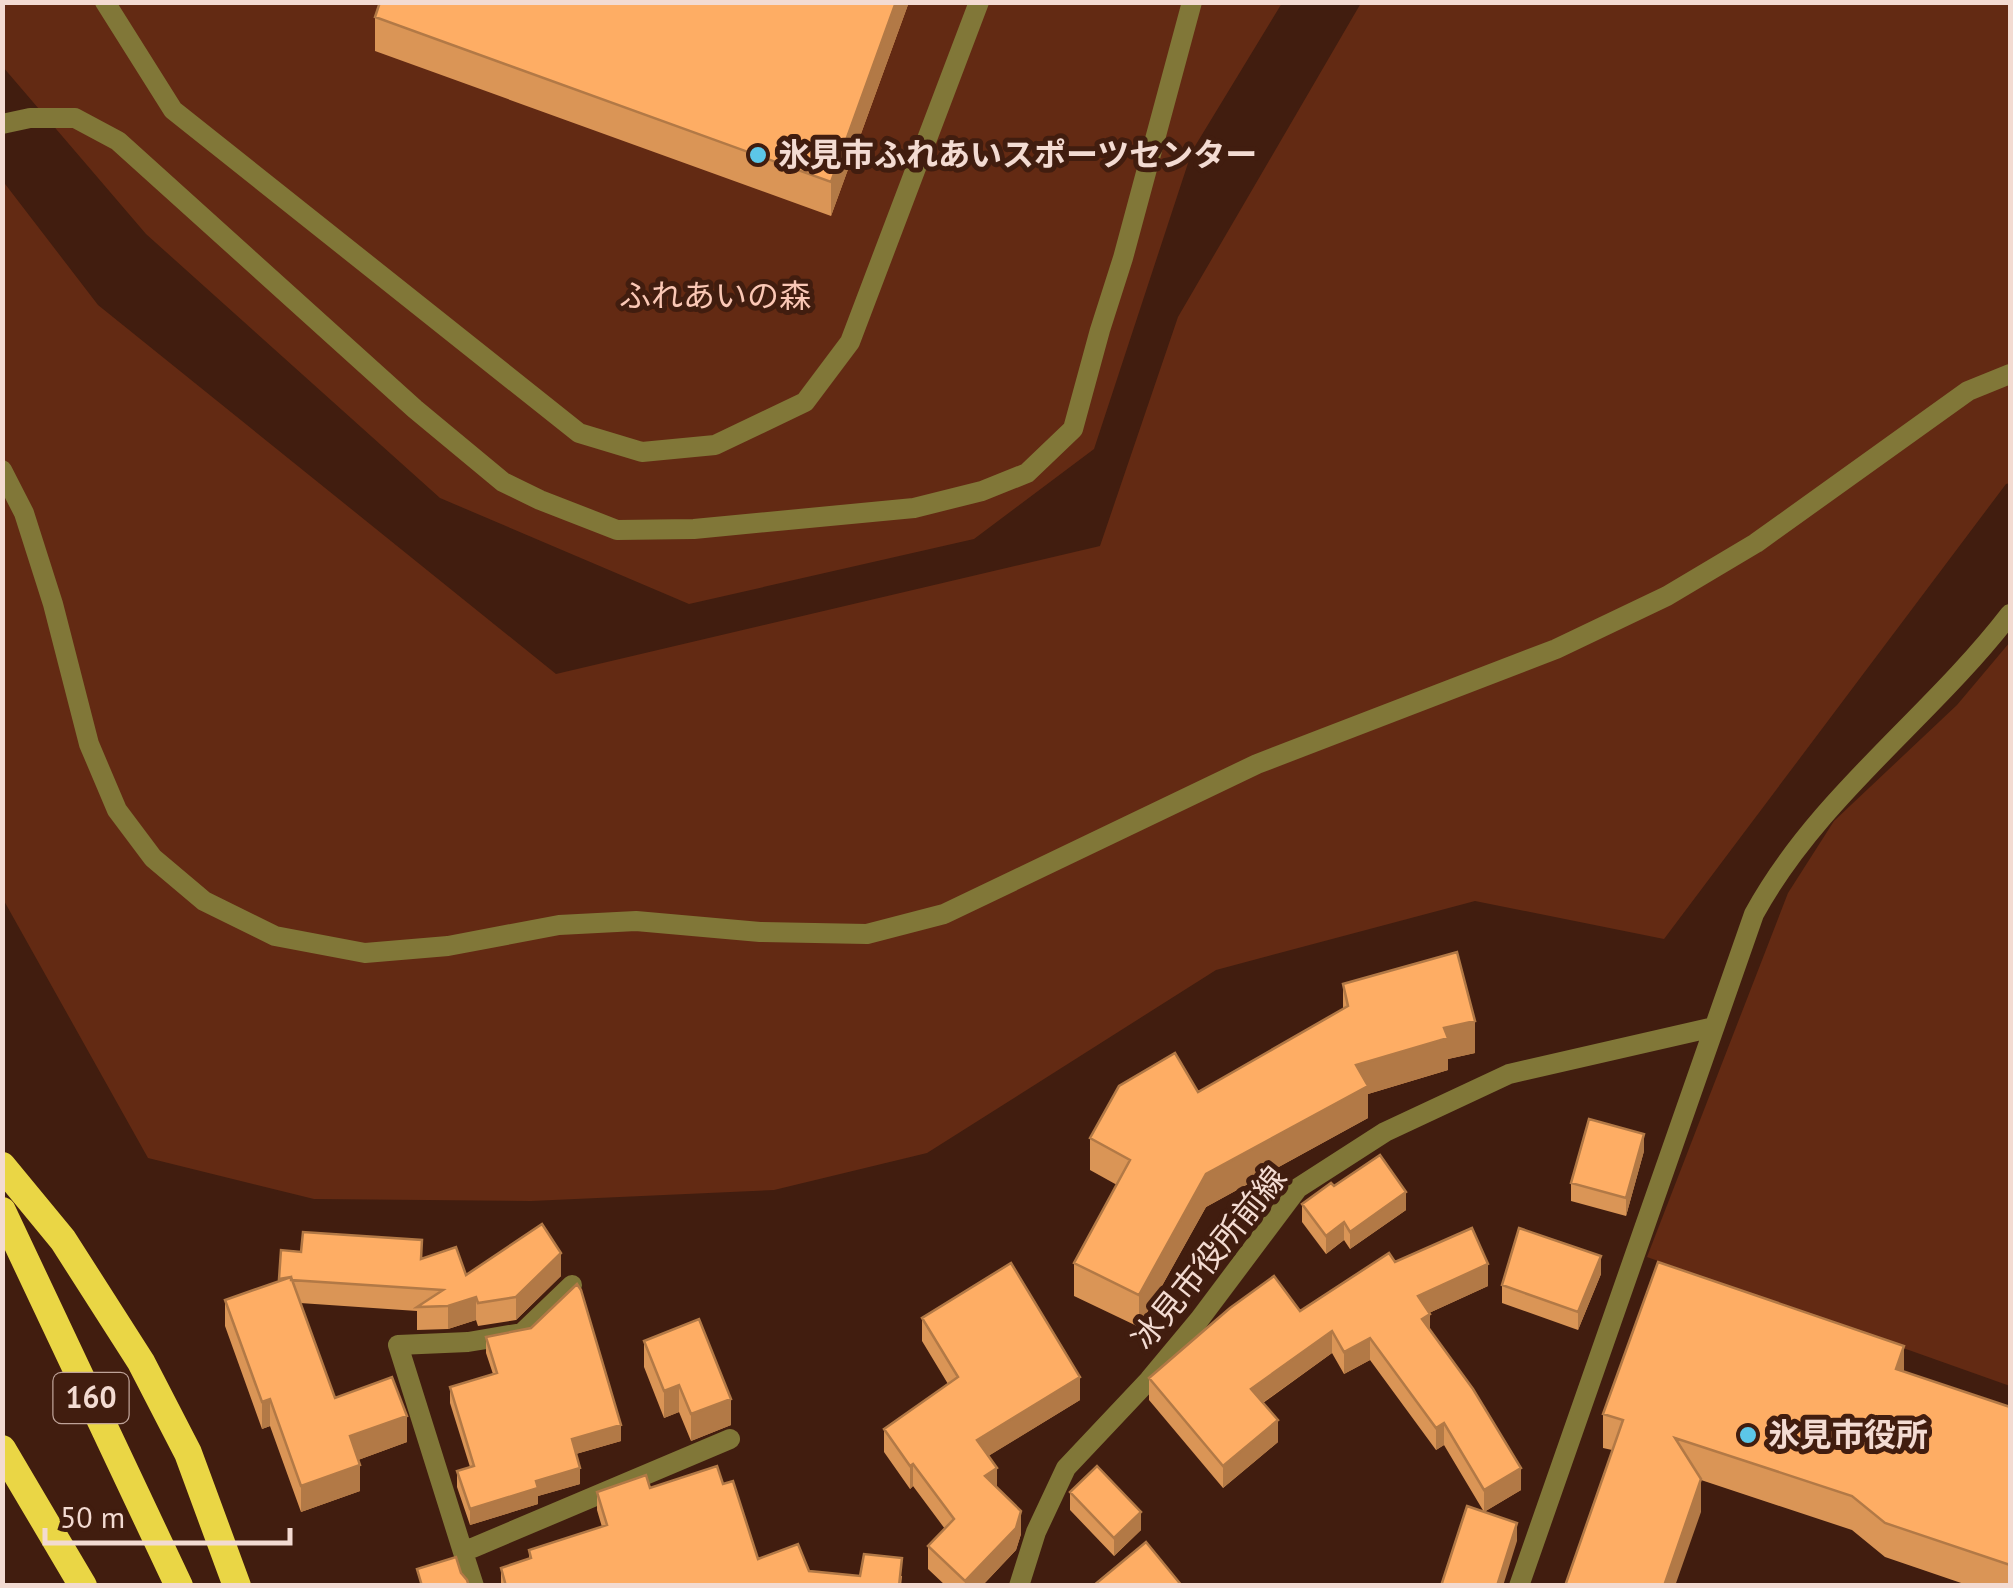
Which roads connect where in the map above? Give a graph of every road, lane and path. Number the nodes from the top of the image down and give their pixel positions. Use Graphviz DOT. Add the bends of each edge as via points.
graph roads {
  1 [pos="105,2"];
  2 [pos="979,2"];
  3 [pos="1192,2"];
  4 [pos="2,124"];
  5 [pos="2010,374"];
  6 [pos="2,470"];
  7 [pos="2010,614"];
  8 [pos="1714,1028"];
  9 [pos="2,1166"];
  10 [pos="2,1211"];
  11 [pos="572,1286"];
  12 [pos="730,1440"];
  13 [pos="2,1449"];
  14 [pos="463,1552"];
  15 [pos="83,1586"];
  16 [pos="178,1586"];
  17 [pos="237,1586"];
  18 [pos="474,1586"];
  19 [pos="1019,1586"];
  20 [pos="1519,1586"];
  1 -- 2 [label="street" via="173,110 579,434 642,452 716,445 805,402 850,342"];
  3 -- 4 [label="street" via="1073,429 1027,473 914,508 618,530 540,500 502,482 414,409 118,141 75,118"];
  5 -- 6 [label="street" via="1968,391 1756,543 1667,596 1556,649 1258,764 944,914 867,934 636,921 365,952 276,936 204,901 153,858 117,810 89,744 24,513"];
  7 -- 8 [label="street" via="1775,876 1754,914"];
  8 -- 19 [label="street, 冰見市役所前線" via="1509,1074 1385,1132 1298,1188 1199,1320 1066,1468"];
  8 -- 20 [label="street"];
  9 -- 17 [label="highway" via="63,1240 141,1362 188,1453"];
  10 -- 16 [label="highway, 160"];
  11 -- 14 [label="street" via="522,1332 398,1345"];
  12 -- 14 [label="street"];
  13 -- 15 [label="highway"];
  14 -- 18 [label="street"];
}
